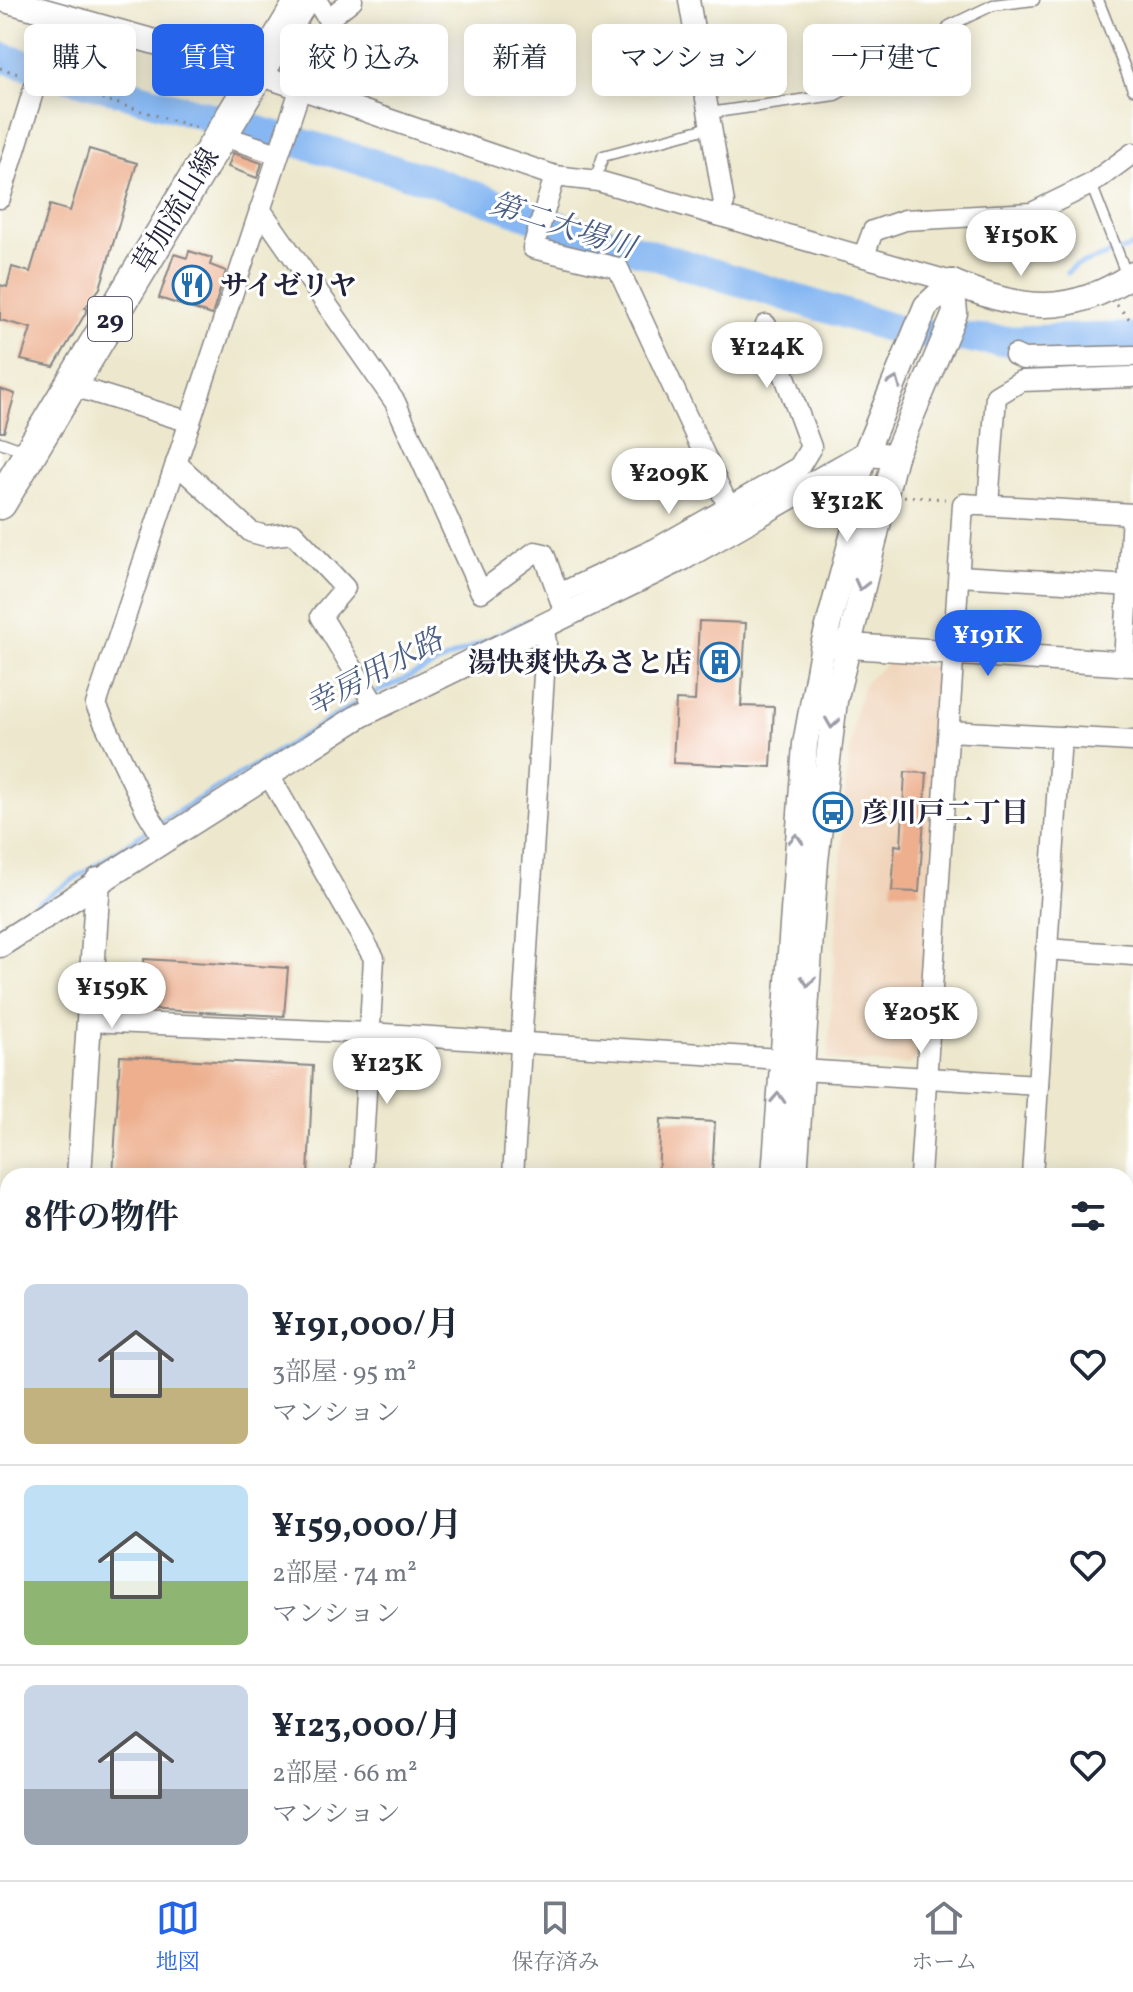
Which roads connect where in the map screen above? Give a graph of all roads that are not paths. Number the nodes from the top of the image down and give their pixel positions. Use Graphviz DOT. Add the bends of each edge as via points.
graph roads {
  1 [pos="5,0"];
  2 [pos="302,0"];
  3 [pos="316,0"];
  4 [pos="352,0"];
  5 [pos="689,0"];
  6 [pos="1034,0"];
  7 [pos="1098,0"];
  8 [pos="44,9"];
  9 [pos="152,41"];
  10 [pos="264,62"];
  11 [pos="1133,89"];
  12 [pos="243,96"];
  13 [pos="298,96"];
  14 [pos="316,96"];
  15 [pos="710,120"];
  16 [pos="220,135"];
  17 [pos="1133,153"];
  18 [pos="278,154"];
  19 [pos="595,181"];
  20 [pos="553,184"];
  21 [pos="1091,184"];
  22 [pos="0,198"];
  23 [pos="260,209"];
  24 [pos="718,215"];
  25 [pos="864,255"];
  26 [pos="1127,271"];
  27 [pos="952,282"];
  28 [pos="766,325"];
  29 [pos="1015,355"];
  30 [pos="1133,356"];
  31 [pos="1133,377"];
  32 [pos="70,385"];
  33 [pos="190,422"];
  34 [pos="15,447"];
  35 [pos="865,454"];
  36 [pos="895,456"];
  37 [pos="176,463"];
  38 [pos="0,503"];
  39 [pos="988,505"];
  40 [pos="729,508"];
  41 [pos="1132,514"];
  42 [pos="959,576"];
  43 [pos="1131,586"];
  44 [pos="562,605"];
  45 [pos="543,626"];
  46 [pos="834,645"];
  47 [pos="954,652"];
  48 [pos="1128,664"];
  49 [pos="372,700"];
  50 [pos="949,731"];
  51 [pos="1061,737"];
  52 [pos="1133,741"];
  53 [pos="267,772"];
  54 [pos="158,829"];
  55 [pos="98,880"];
  56 [pos="0,945"];
  57 [pos="1046,949"];
  58 [pos="1133,955"];
  59 [pos="88,1021"];
  60 [pos="369,1033"];
  61 [pos="522,1044"];
  62 [pos="780,1059"];
  63 [pos="802,1070"];
  64 [pos="927,1078"];
  65 [pos="1038,1085"];
  66 [pos="79,1168"];
  67 [pos="361,1168"];
  68 [pos="514,1168"];
  69 [pos="774,1168"];
  70 [pos="796,1168"];
  71 [pos="921,1168"];
  72 [pos="1033,1168"];
  1 -- 8 [label="street"];
  2 -- 10 [label="main road, 草加流山線 / 29"];
  3 -- 4 [label="street" via="328,19"];
  5 -- 15 [label="street"];
  6 -- 15 [label="lane" via="993,5 949,26 945,36 835,95"];
  7 -- 11 [label="lane"];
  8 -- 9 [label="street"];
  8 -- 22 [label="street" via="47,45"];
  12 -- 16 [label="main road, 草加流山線 / 29"];
  13 -- 18 [label="street"];
  14 -- 20 [label="street"];
  15 -- 19 [label="lane" via="603,156"];
  15 -- 24 [label="street" via="724,203"];
  16 -- 18 [label="street"];
  16 -- 32 [label="main road, 草加流山線 / 29"];
  17 -- 21 [label="street"];
  18 -- 23 [label="street"];
  19 -- 20 [label="street"];
  19 -- 24 [label="street"];
  20 -- 40 [label="street" via="533,248 618,268"];
  21 -- 25 [label="street" via="1032,213 905,220 873,231"];
  21 -- 26 [label="lane"];
  23 -- 33 [label="street"];
  23 -- 44 [label="street" via="395,402 481,592 535,552 544,554"];
  24 -- 25 [label="street"];
  25 -- 27 [label="street"];
  26 -- 27 [label="street" via="1107,292 1058,306 1020,302"];
  35 -- 27 [label="street, one-way" via="926,306"];
  27 -- 36 [label="street" via="955,313"];
  28 -- 40 [label="street" via="811,447 799,467"];
  29 -- 30 [label="street"];
  31 -- 39 [label="street" via="1021,381 996,396"];
  32 -- 33 [label="street"];
  32 -- 34 [label="main road, 草加流山線 / 29"];
  33 -- 37 [label="street"];
  34 -- 38 [label="main road, 草加流山線 / 29"];
  35 -- 36 [label="street"];
  35 -- 44 [label="street" via="683,558"];
  35 -- 46 [label="street"];
  36 -- 46 [label="street, one-way" via="886,501"];
  37 -- 49 [label="street" via="251,532 293,533 345,588 321,616"];
  37 -- 54 [label="street" via="96,705"];
  39 -- 41 [label="street"];
  39 -- 42 [label="street" via="963,504"];
  40 -- 44 [label="street"];
  41 -- 43 [label="street"];
  42 -- 43 [label="street"];
  42 -- 47 [label="street"];
  43 -- 48 [label="street"];
  44 -- 45 [label="street"];
  45 -- 49 [label="street"];
  45 -- 61 [label="street" via="546,658"];
  46 -- 47 [label="street"];
  62 -- 46 [label="street, one-way" via="805,744"];
  46 -- 63 [label="street, one-way"];
  47 -- 48 [label="street"];
  47 -- 50 [label="street"];
  49 -- 53 [label="street"];
  50 -- 51 [label="street"];
  50 -- 64 [label="street"];
  51 -- 52 [label="street"];
  51 -- 57 [label="street"];
  53 -- 54 [label="street"];
  53 -- 60 [label="street" via="374,958"];
  54 -- 55 [label="street"];
  55 -- 56 [label="street"];
  55 -- 59 [label="street"];
  57 -- 58 [label="street"];
  57 -- 65 [label="street"];
  59 -- 60 [label="street"];
  59 -- 66 [label="street"];
  60 -- 61 [label="street"];
  60 -- 67 [label="street"];
  61 -- 62 [label="street"];
  61 -- 68 [label="street"];
  69 -- 62 [label="street, one-way"];
  63 -- 64 [label="street"];
  63 -- 70 [label="street"];
  64 -- 65 [label="street"];
  64 -- 71 [label="street"];
  65 -- 72 [label="street"];
}
